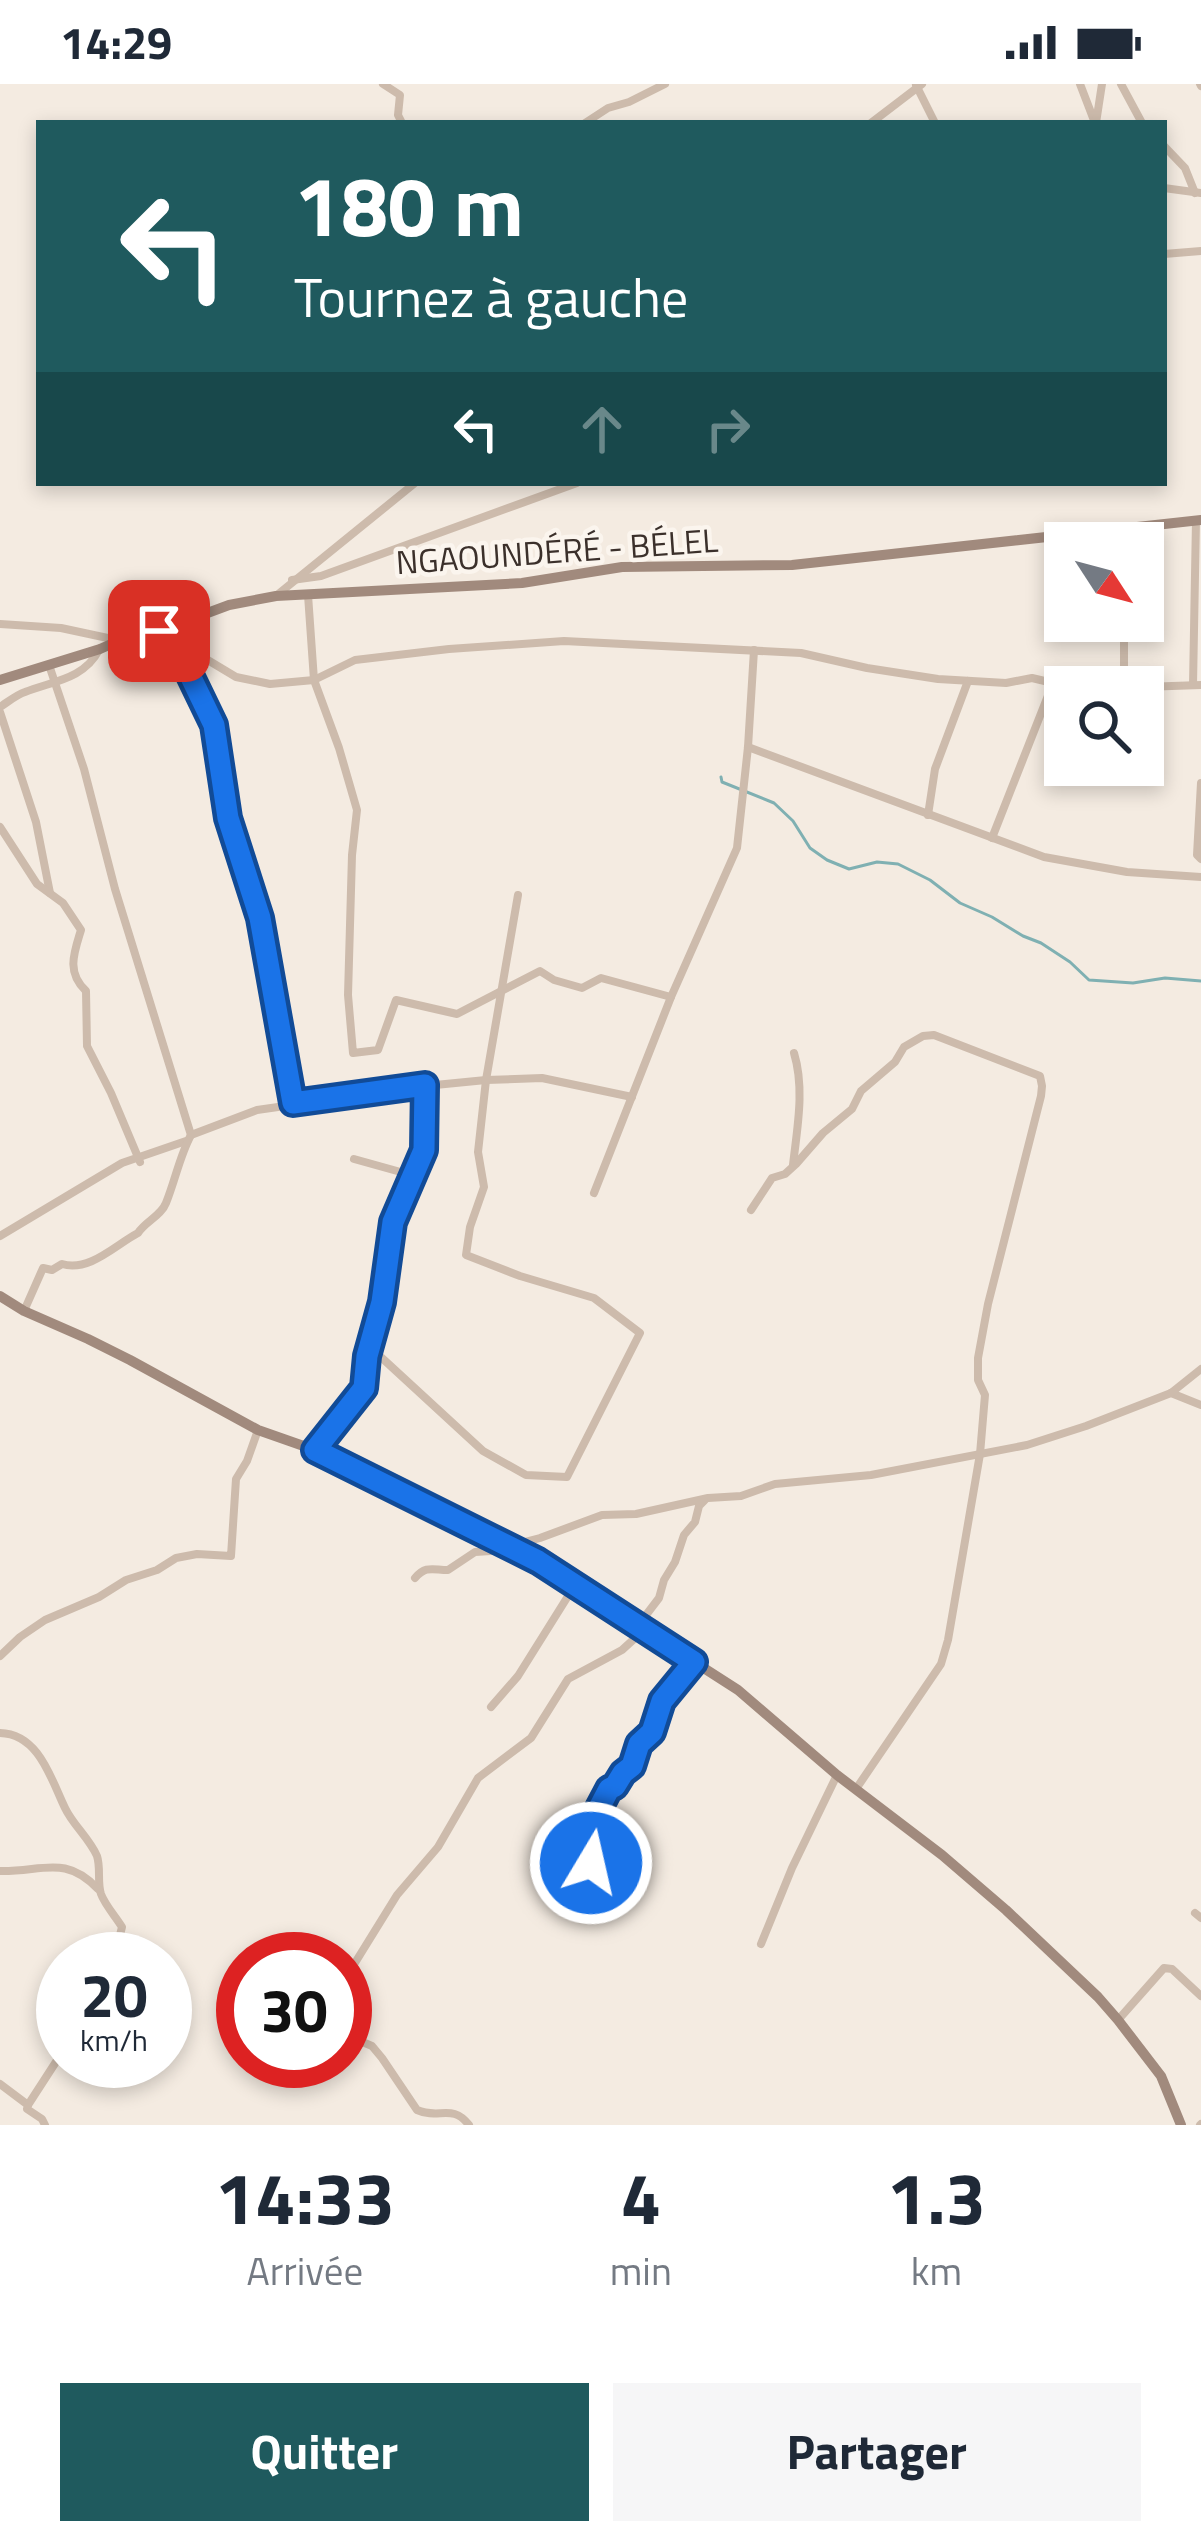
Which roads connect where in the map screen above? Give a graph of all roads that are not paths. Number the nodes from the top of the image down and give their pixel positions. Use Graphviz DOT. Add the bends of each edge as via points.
graph roads {
  1 [pos="383,84"];
  2 [pos="665,84"];
  3 [pos="1080,84"];
  4 [pos="1102,84"];
  5 [pos="1121,84"];
  6 [pos="918,86"];
  7 [pos="400,120"];
  8 [pos="590,120"];
  9 [pos="875,120"];
  10 [pos="934,120"];
  11 [pos="1094,120"];
  12 [pos="1096,120"];
  13 [pos="1140,120"];
  14 [pos="1167,149"];
  15 [pos="1167,188"];
  16 [pos="1198,193"];
  17 [pos="1201,251"];
  18 [pos="1167,254"];
  19 [pos="411,486"];
  20 [pos="569,486"];
  21 [pos="1199,520"];
  22 [pos="1164,524"];
  23 [pos="1044,537"];
  24 [pos="292,580"];
  25 [pos="308,593"];
  26 [pos="276,596"];
  27 [pos="0,624"];
  28 [pos="159,631"];
  29 [pos="172,638"];
  30 [pos="118,641"];
  31 [pos="100,649"];
  32 [pos="754,650"];
  33 [pos="49,665"];
  34 [pos="0,680"];
  35 [pos="314,680"];
  36 [pos="968,681"];
  37 [pos="1044,681"];
  38 [pos="55,683"];
  39 [pos="1197,685"];
  40 [pos="1164,686"];
  41 [pos="1044,708"];
  42 [pos="0,710"];
  43 [pos="748,747"];
  44 [pos="1201,783"];
  45 [pos="928,815"];
  46 [pos="0,827"];
  47 [pos="992,838"];
  48 [pos="1201,859"];
  49 [pos="1201,878"];
  50 [pos="50,893"];
  51 [pos="518,895"];
  52 [pos="501,991"];
  53 [pos="671,997"];
  54 [pos="794,1053"];
  55 [pos="486,1080"];
  56 [pos="425,1085"];
  57 [pos="632,1097"];
  58 [pos="293,1103"];
  59 [pos="189,1138"];
  60 [pos="354,1159"];
  61 [pos="139,1160"];
  62 [pos="793,1166"];
  63 [pos="415,1176"];
  64 [pos="594,1193"];
  65 [pos="751,1210"];
  66 [pos="0,1236"];
  67 [pos="0,1296"];
  68 [pos="24,1312"];
  69 [pos="370,1347"];
  70 [pos="1201,1369"];
  71 [pos="1171,1393"];
  72 [pos="1201,1405"];
  73 [pos="258,1430"];
  74 [pos="315,1450"];
  75 [pos="980,1454"];
  76 [pos="708,1498"];
  77 [pos="507,1545"];
  78 [pos="415,1578"];
  79 [pos="574,1585"];
  80 [pos="644,1630"];
  81 [pos="0,1656"];
  82 [pos="694,1662"];
  83 [pos="491,1707"];
  84 [pos="0,1733"];
  85 [pos="837,1775"];
  86 [pos="856,1789"];
  87 [pos="591,1863"];
  88 [pos="0,1871"];
  89 [pos="101,1893"];
  90 [pos="121,1932"];
  91 [pos="372,1935"];
  92 [pos="760,1944"];
  93 [pos="1201,1996"];
  94 [pos="1118,2020"];
  95 [pos="372,2047"];
  96 [pos="0,2084"];
  97 [pos="39,2088"];
  98 [pos="28,2105"];
  99 [pos="44,2125"];
  100 [pos="469,2125"];
  101 [pos="1181,2125"];
  1 -- 7 [label="street" via="400,95"];
  2 -- 8 [label="street"];
  3 -- 11 [label="street"];
  4 -- 12 [label="street"];
  5 -- 13 [label="street"];
  6 -- 9 [label="street"];
  6 -- 10 [label="street"];
  14 -- 16 [label="street"];
  15 -- 16 [label="street"];
  17 -- 18 [label="street"];
  19 -- 24 [label="street"];
  20 -- 24 [label="street"];
  21 -- 22 [label="street, NGAOUNDÉRÉ - BÉLEL"];
  21 -- 39 [label="street"];
  23 -- 25 [label="street, NGAOUNDÉRÉ - BÉLEL" via="792,565 622,567 522,583"];
  24 -- 26 [label="street"];
  25 -- 26 [label="street, NGAOUNDÉRÉ - BÉLEL"];
  25 -- 35 [label="street"];
  26 -- 28 [label="street, NGAOUNDÉRÉ - BÉLEL"];
  27 -- 30 [label="street"];
  28 -- 29 [label="street"];
  28 -- 30 [label="street, NGAOUNDÉRÉ - BÉLEL"];
  29 -- 35 [label="street" via="236,676 270,684"];
  29 -- 58 [label="street" via="214,725"];
  30 -- 31 [label="street, NGAOUNDÉRÉ - BÉLEL"];
  31 -- 33 [label="street, NGAOUNDÉRÉ - BÉLEL"];
  31 -- 38 [label="street" via="91,665"];
  32 -- 35 [label="street" via="564,641 471,647 355,660"];
  32 -- 36 [label="street"];
  32 -- 43 [label="street"];
  33 -- 34 [label="street, NGAOUNDÉRÉ - BÉLEL"];
  33 -- 38 [label="street"];
  35 -- 52 [label="street" via="356,810 353,1053 378,1050 396,1000 457,1014"];
  36 -- 37 [label="street"];
  36 -- 45 [label="street" via="935,769"];
  38 -- 42 [label="street" via="21,693"];
  38 -- 59 [label="street"];
  39 -- 40 [label="street"];
  41 -- 47 [label="street"];
  42 -- 50 [label="street"];
  43 -- 45 [label="street"];
  43 -- 53 [label="street" via="737,848"];
  44 -- 48 [label="street"];
  45 -- 47 [label="street"];
  46 -- 50 [label="street"];
  47 -- 49 [label="street" via="1043,856"];
  50 -- 61 [label="street" via="81,930 71,962 86,991 87,1046"];
  51 -- 52 [label="street"];
  52 -- 53 [label="street" via="540,971 582,988 601,978"];
  52 -- 55 [label="street"];
  53 -- 57 [label="street"];
  54 -- 62 [label="street" via="800,1112"];
  55 -- 56 [label="street"];
  55 -- 57 [label="street" via="542,1078"];
  55 -- 69 [label="street" via="478,1152 484,1187 466,1255 594,1298 640,1333 568,1477 526,1475 483,1451"];
  56 -- 58 [label="street"];
  56 -- 63 [label="street" via="424,1150"];
  57 -- 64 [label="street"];
  58 -- 59 [label="street"];
  59 -- 61 [label="street"];
  59 -- 68 [label="street" via="164,1210 87,1264 43,1268"];
  60 -- 63 [label="street"];
  61 -- 66 [label="street"];
  62 -- 65 [label="street" via="772,1178"];
  62 -- 75 [label="street" via="922,1036 1040,1076 978,1358 985,1395"];
  63 -- 69 [label="street" via="393,1222"];
  67 -- 68 [label="street"];
  68 -- 73 [label="street"];
  69 -- 74 [label="street" via="364,1388"];
  70 -- 71 [label="street"];
  71 -- 72 [label="street"];
  71 -- 75 [label="street"];
  73 -- 74 [label="street"];
  73 -- 81 [label="street" via="236,1479 231,1556 176,1558 46,1620"];
  74 -- 77 [label="street"];
  75 -- 76 [label="street"];
  75 -- 86 [label="street" via="941,1664"];
  76 -- 77 [label="street" via="602,1515"];
  76 -- 80 [label="street"];
  77 -- 78 [label="street"];
  77 -- 79 [label="street"];
  79 -- 80 [label="street"];
  79 -- 83 [label="street"];
  80 -- 82 [label="street"];
  80 -- 91 [label="street" via="568,1679 531,1738 478,1778"];
  82 -- 85 [label="street"];
  82 -- 87 [label="street" via="599,1808 588,1839"];
  84 -- 89 [label="street" via="17,1735 53,1776 98,1858"];
  85 -- 86 [label="street"];
  85 -- 92 [label="street"];
  86 -- 94 [label="street" via="1006,1910"];
  88 -- 89 [label="street" via="62,1866"];
  89 -- 90 [label="street"];
  93 -- 94 [label="street" via="1164,1968"];
  94 -- 101 [label="street" via="1161,2076"];
  95 -- 100 [label="street" via="417,2110 456,2113"];
  96 -- 98 [label="street"];
  97 -- 98 [label="street"];
  98 -- 99 [label="street"];
}
